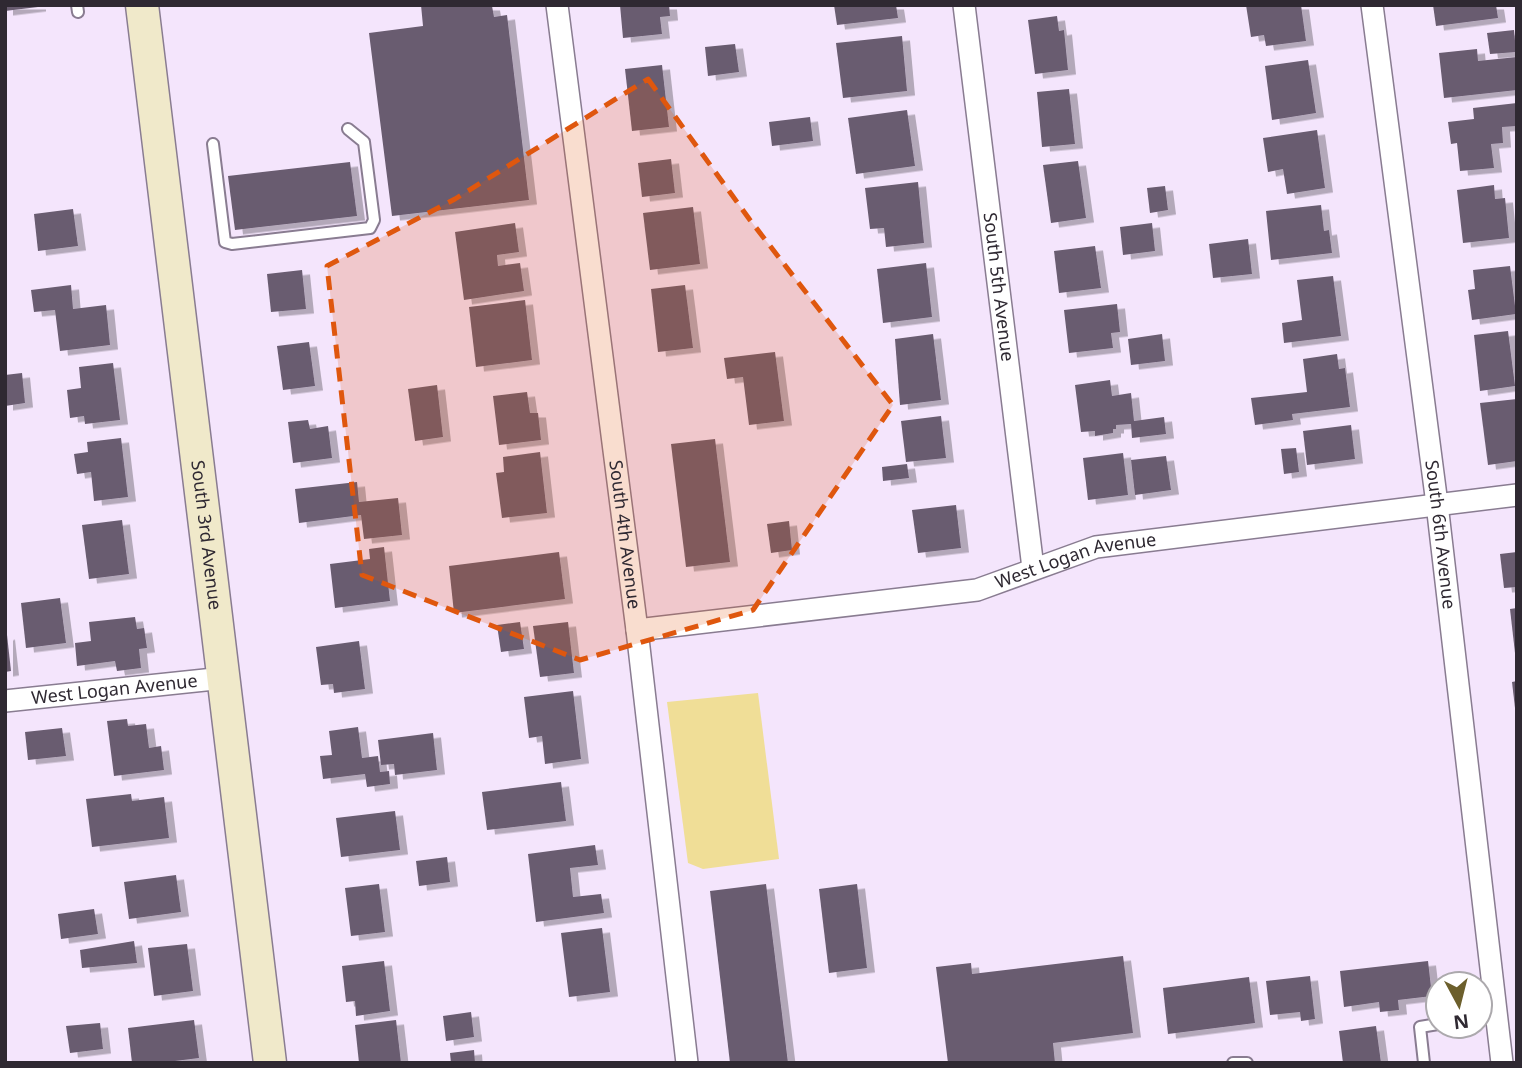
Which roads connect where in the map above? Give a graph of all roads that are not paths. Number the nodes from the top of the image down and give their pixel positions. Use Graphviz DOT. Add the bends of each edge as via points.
graph roads {
  1 [pos="142,5"];
  2 [pos="557,5"];
  3 [pos="964,5"];
  4 [pos="1372,5"];
  5 [pos="348,129"];
  6 [pos="213,144"];
  7 [pos="1517,495"];
  8 [pos="1437,504"];
  9 [pos="1033,568"];
  10 [pos="638,630"];
  11 [pos="223,678"];
  12 [pos="5,701"];
  13 [pos="1424,1026"];
  14 [pos="270,1063"];
  15 [pos="687,1063"];
  16 [pos="1233,1063"];
  17 [pos="1247,1063"];
  18 [pos="1424,1063"];
  19 [pos="1502,1063"];
  1 -- 11 [label="street, South 3rd Avenue"];
  2 -- 10 [label="street, South 4th Avenue"];
  3 -- 9 [label="street, South 5th Avenue"];
  4 -- 8 [label="street, South 6th Avenue"];
  5 -- 6 [label="lane" via="364,142 374,220 370,228 232,244 225,242"];
  7 -- 8 [label="street, West Logan Avenue"];
  8 -- 9 [label="street, West Logan Avenue" via="1096,547"];
  8 -- 19 [label="street, South 6th Avenue" via="1493,1017"];
  9 -- 10 [label="street, West Logan Avenue" via="977,590"];
  10 -- 15 [label="street, South 4th Avenue"];
  11 -- 12 [label="street, West Logan Avenue"];
  11 -- 14 [label="street, South 3rd Avenue"];
  13 -- 18 [label="lane" via="1420,1027"];
  16 -- 17 [label="lane"];
}
